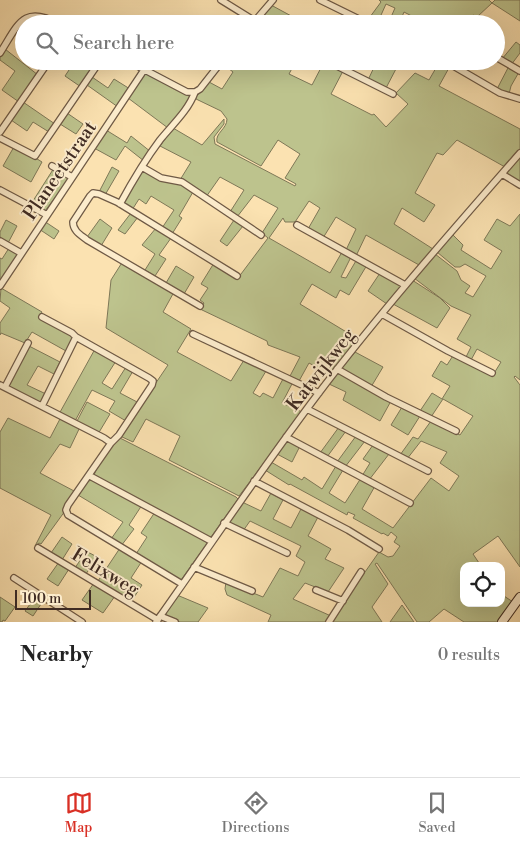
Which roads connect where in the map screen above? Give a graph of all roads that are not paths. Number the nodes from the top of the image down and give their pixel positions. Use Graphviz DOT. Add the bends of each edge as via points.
graph roads {
  1 [pos="220,0"];
  2 [pos="273,0"];
  3 [pos="320,0"];
  4 [pos="243,15"];
  5 [pos="260,15"];
  6 [pos="351,15"];
  7 [pos="15,30"];
  8 [pos="0,53"];
  9 [pos="505,62"];
  10 [pos="43,70"];
  11 [pos="94,70"];
  12 [pos="144,70"];
  13 [pos="215,70"];
  14 [pos="344,70"];
  15 [pos="461,70"];
  16 [pos="520,71"];
  17 [pos="195,92"];
  18 [pos="393,94"];
  19 [pos="520,99"];
  20 [pos="0,132"];
  21 [pos="0,138"];
  22 [pos="520,153"];
  23 [pos="52,166"];
  24 [pos="142,166"];
  25 [pos="502,174"];
  26 [pos="72,177"];
  27 [pos="520,185"];
  28 [pos="0,190"];
  29 [pos="120,204"];
  30 [pos="47,215"];
  31 [pos="298,226"];
  32 [pos="261,235"];
  33 [pos="0,241"];
  34 [pos="22,252"];
  35 [pos="237,276"];
  36 [pos="405,285"];
  37 [pos="0,286"];
  38 [pos="200,306"];
  39 [pos="382,314"];
  40 [pos="42,317"];
  41 [pos="193,334"];
  42 [pos="76,337"];
  43 [pos="28,343"];
  44 [pos="337,369"];
  45 [pos="492,373"];
  46 [pos="2,386"];
  47 [pos="319,393"];
  48 [pos="42,406"];
  49 [pos="307,409"];
  50 [pos="456,431"];
  51 [pos="286,437"];
  52 [pos="111,443"];
  53 [pos="428,471"];
  54 [pos="90,476"];
  55 [pos="254,481"];
  56 [pos="410,503"];
  57 [pos="224,523"];
  58 [pos="211,542"];
  59 [pos="38,548"];
  60 [pos="379,549"];
  61 [pos="286,553"];
  62 [pos="194,567"];
  63 [pos="361,572"];
  64 [pos="14,578"];
  65 [pos="182,584"];
  66 [pos="316,590"];
  67 [pos="252,591"];
  68 [pos="520,597"];
  69 [pos="342,602"];
  70 [pos="158,619"];
  71 [pos="82,622"];
  72 [pos="175,622"];
  73 [pos="328,622"];
  74 [pos="502,622"];
  1 -- 4 [label="street"];
  2 -- 5 [label="street"];
  3 -- 6 [label="street"];
  7 -- 8 [label="street"];
  9 -- 16 [label="street"];
  10 -- 20 [label="street"];
  11 -- 21 [label="street" via="36,156"];
  12 -- 17 [label="street" via="186,92"];
  12 -- 26 [label="street, Planeetstraat"];
  13 -- 17 [label="street"];
  14 -- 18 [label="street"];
  15 -- 19 [label="street" via="500,93"];
  17 -- 24 [label="street"];
  22 -- 25 [label="street, Katwijkweg"];
  23 -- 26 [label="street"];
  24 -- 29 [label="street"];
  24 -- 32 [label="street" via="161,178 182,182"];
  25 -- 27 [label="street"];
  25 -- 36 [label="street, Katwijkweg"];
  26 -- 30 [label="street, Planeetstraat"];
  28 -- 30 [label="street"];
  29 -- 35 [label="street"];
  29 -- 38 [label="street" via="93,194 75,218 73,227 87,240"];
  30 -- 34 [label="street, Planeetstraat"];
  31 -- 36 [label="street"];
  33 -- 34 [label="street"];
  34 -- 37 [label="street, Planeetstraat"];
  36 -- 39 [label="street, Katwijkweg"];
  39 -- 44 [label="street, Katwijkweg"];
  39 -- 45 [label="street"];
  40 -- 42 [label="street"];
  41 -- 47 [label="street"];
  42 -- 48 [label="street"];
  42 -- 52 [label="street" via="153,381"];
  43 -- 46 [label="street"];
  44 -- 47 [label="street, Katwijkweg"];
  44 -- 50 [label="street"];
  46 -- 48 [label="street"];
  47 -- 49 [label="street, Katwijkweg"];
  48 -- 52 [label="street"];
  49 -- 51 [label="street, Katwijkweg"];
  49 -- 53 [label="street"];
  51 -- 55 [label="street, Katwijkweg"];
  51 -- 56 [label="street"];
  52 -- 54 [label="street"];
  54 -- 58 [label="street"];
  54 -- 65 [label="street" via="68,505 68,514"];
  55 -- 57 [label="street, Katwijkweg"];
  55 -- 60 [label="street"];
  57 -- 58 [label="street, Katwijkweg"];
  57 -- 61 [label="street"];
  58 -- 62 [label="street, Katwijkweg"];
  59 -- 70 [label="street, Felixweg"];
  62 -- 65 [label="street, Katwijkweg"];
  62 -- 67 [label="street"];
  63 -- 69 [label="street"];
  64 -- 71 [label="street"];
  65 -- 70 [label="street, Katwijkweg"];
  66 -- 69 [label="street"];
  68 -- 74 [label="street"];
  69 -- 73 [label="street"];
  70 -- 72 [label="street, Felixweg"];
}
